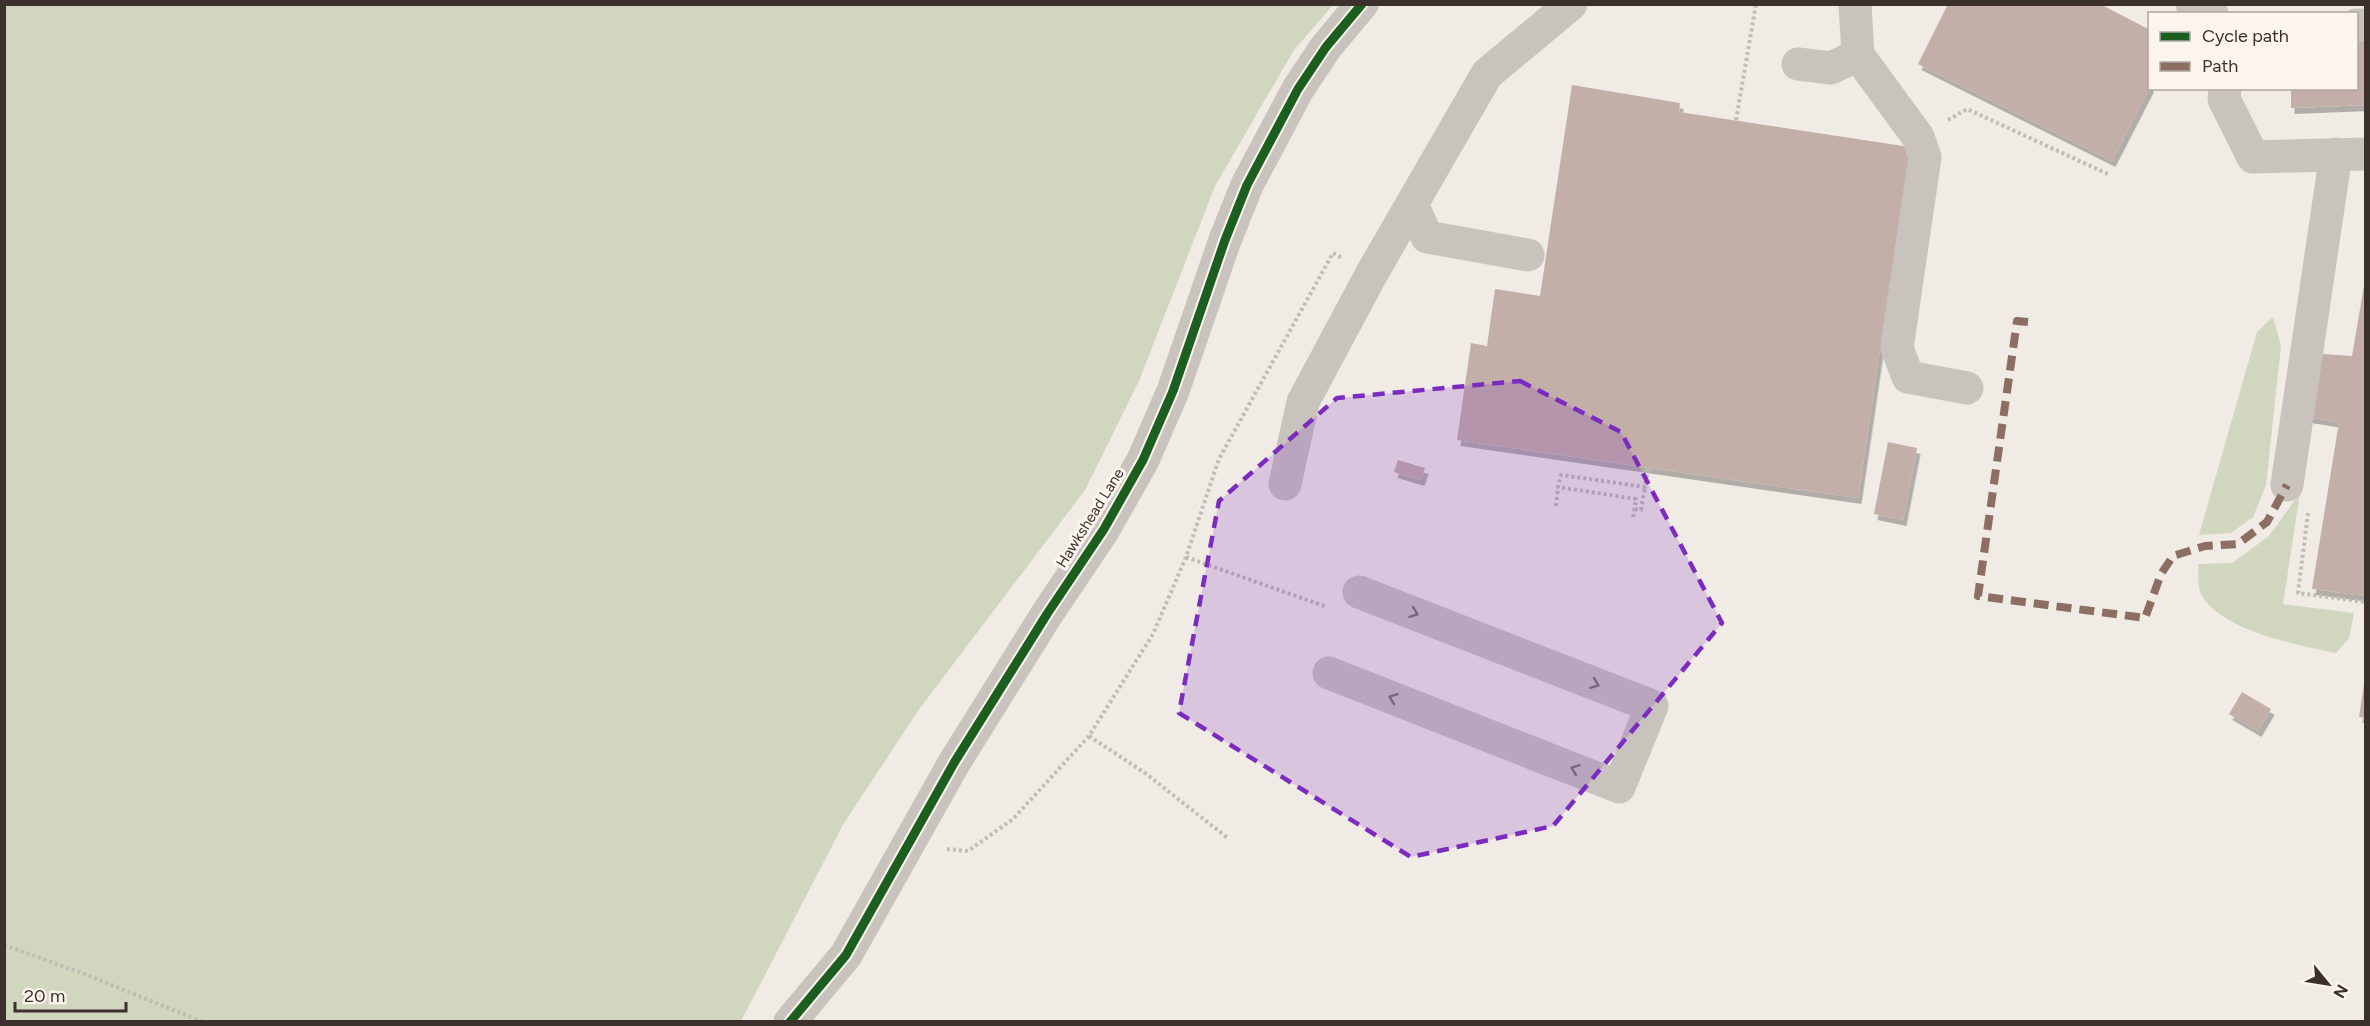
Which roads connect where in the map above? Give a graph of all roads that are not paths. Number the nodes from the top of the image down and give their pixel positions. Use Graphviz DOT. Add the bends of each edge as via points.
graph roads {
  1 [pos="1362,4"];
  2 [pos="1571,4"];
  3 [pos="1855,4"];
  4 [pos="2192,4"];
  5 [pos="2208,12"];
  6 [pos="1858,55"];
  7 [pos="1798,64"];
  8 [pos="2225,90"];
  9 [pos="2351,154"];
  10 [pos="1412,204"];
  11 [pos="1528,255"];
  12 [pos="1966,388"];
  13 [pos="1286,484"];
  14 [pos="2287,485"];
  15 [pos="1359,592"];
  16 [pos="1329,673"];
  17 [pos="790,1022"];
  1 -- 17 [label="street, Hawkshead Lane" via="1298,88 1246,185 1173,391 1143,460 1104,529 954,763 846,955"];
  2 -- 10 [label="street" via="1487,74 1475,112"];
  3 -- 6 [label="street"];
  4 -- 5 [label="street"];
  6 -- 7 [label="street" via="1831,68"];
  6 -- 12 [label="street" via="1918,137 1925,157 1898,348 1908,377"];
  8 -- 9 [label="street" via="2224,99 2253,157"];
  9 -- 14 [label="street"];
  10 -- 11 [label="street" via="1426,237"];
  10 -- 13 [label="street" via="1303,402"];
  15 -- 16 [label="street, one-way" via="1652,706 1619,787"];
}
